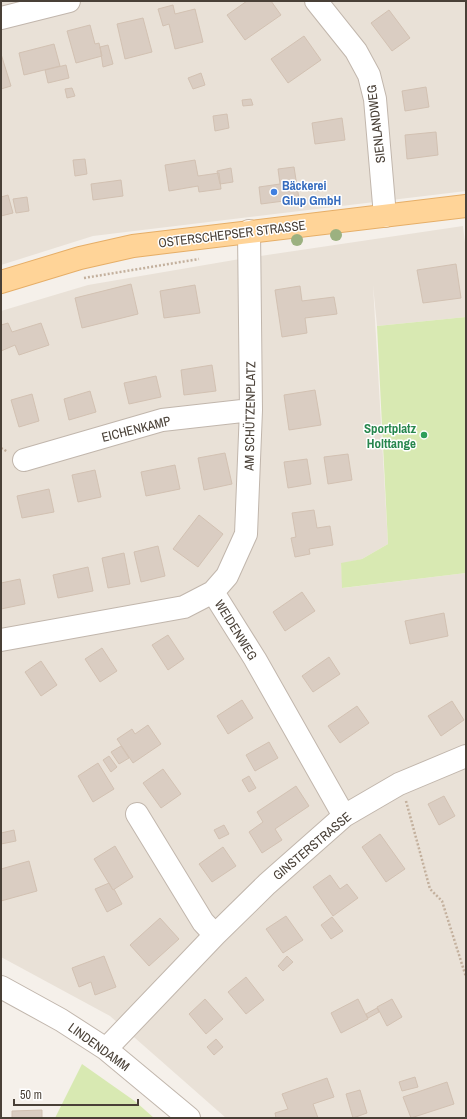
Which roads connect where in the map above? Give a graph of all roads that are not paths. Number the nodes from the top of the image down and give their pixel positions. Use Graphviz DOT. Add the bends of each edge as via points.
graph roads {
  1 [pos="69,1"];
  2 [pos="316,1"];
  3 [pos="1,18"];
  4 [pos="466,206"];
  5 [pos="385,216"];
  6 [pos="249,231"];
  7 [pos="1,282"];
  8 [pos="251,410"];
  9 [pos="24,460"];
  10 [pos="213,592"];
  11 [pos="1,640"];
  12 [pos="466,756"];
  13 [pos="137,814"];
  14 [pos="344,816"];
  15 [pos="215,935"];
  16 [pos="1,987"];
  17 [pos="106,1049"];
  18 [pos="189,1118"];
  1 -- 3 [label="street"];
  2 -- 5 [label="street, SIENLANDWEG" via="356,52 369,75 375,99"];
  4 -- 5 [label="main road, OSTERSCHEPSER STRASSE"];
  5 -- 6 [label="main road, OSTERSCHEPSER STRASSE"];
  6 -- 7 [label="main road, OSTERSCHEPSER STRASSE" via="133,246 80,258"];
  6 -- 8 [label="street, AM SCHÜTZENPLATZ"];
  8 -- 9 [label="street, EICHENKAMP" via="162,420"];
  8 -- 10 [label="street, AM SCHÜTZENPLATZ" via="246,534 227,576"];
  10 -- 11 [label="street, WEIDENWEG" via="184,607"];
  10 -- 14 [label="street, WEIDENWEG" via="255,659"];
  12 -- 14 [label="street, GINSTERSTRASSE" via="399,784"];
  13 -- 15 [label="street" via="203,922"];
  14 -- 15 [label="street, GINSTERSTRASSE" via="278,874"];
  15 -- 17 [label="street, GINSTERSTRASSE"];
  16 -- 17 [label="street, LINDENDAMM" via="61,1020"];
  17 -- 18 [label="street, LINDENDAMM"];
}
